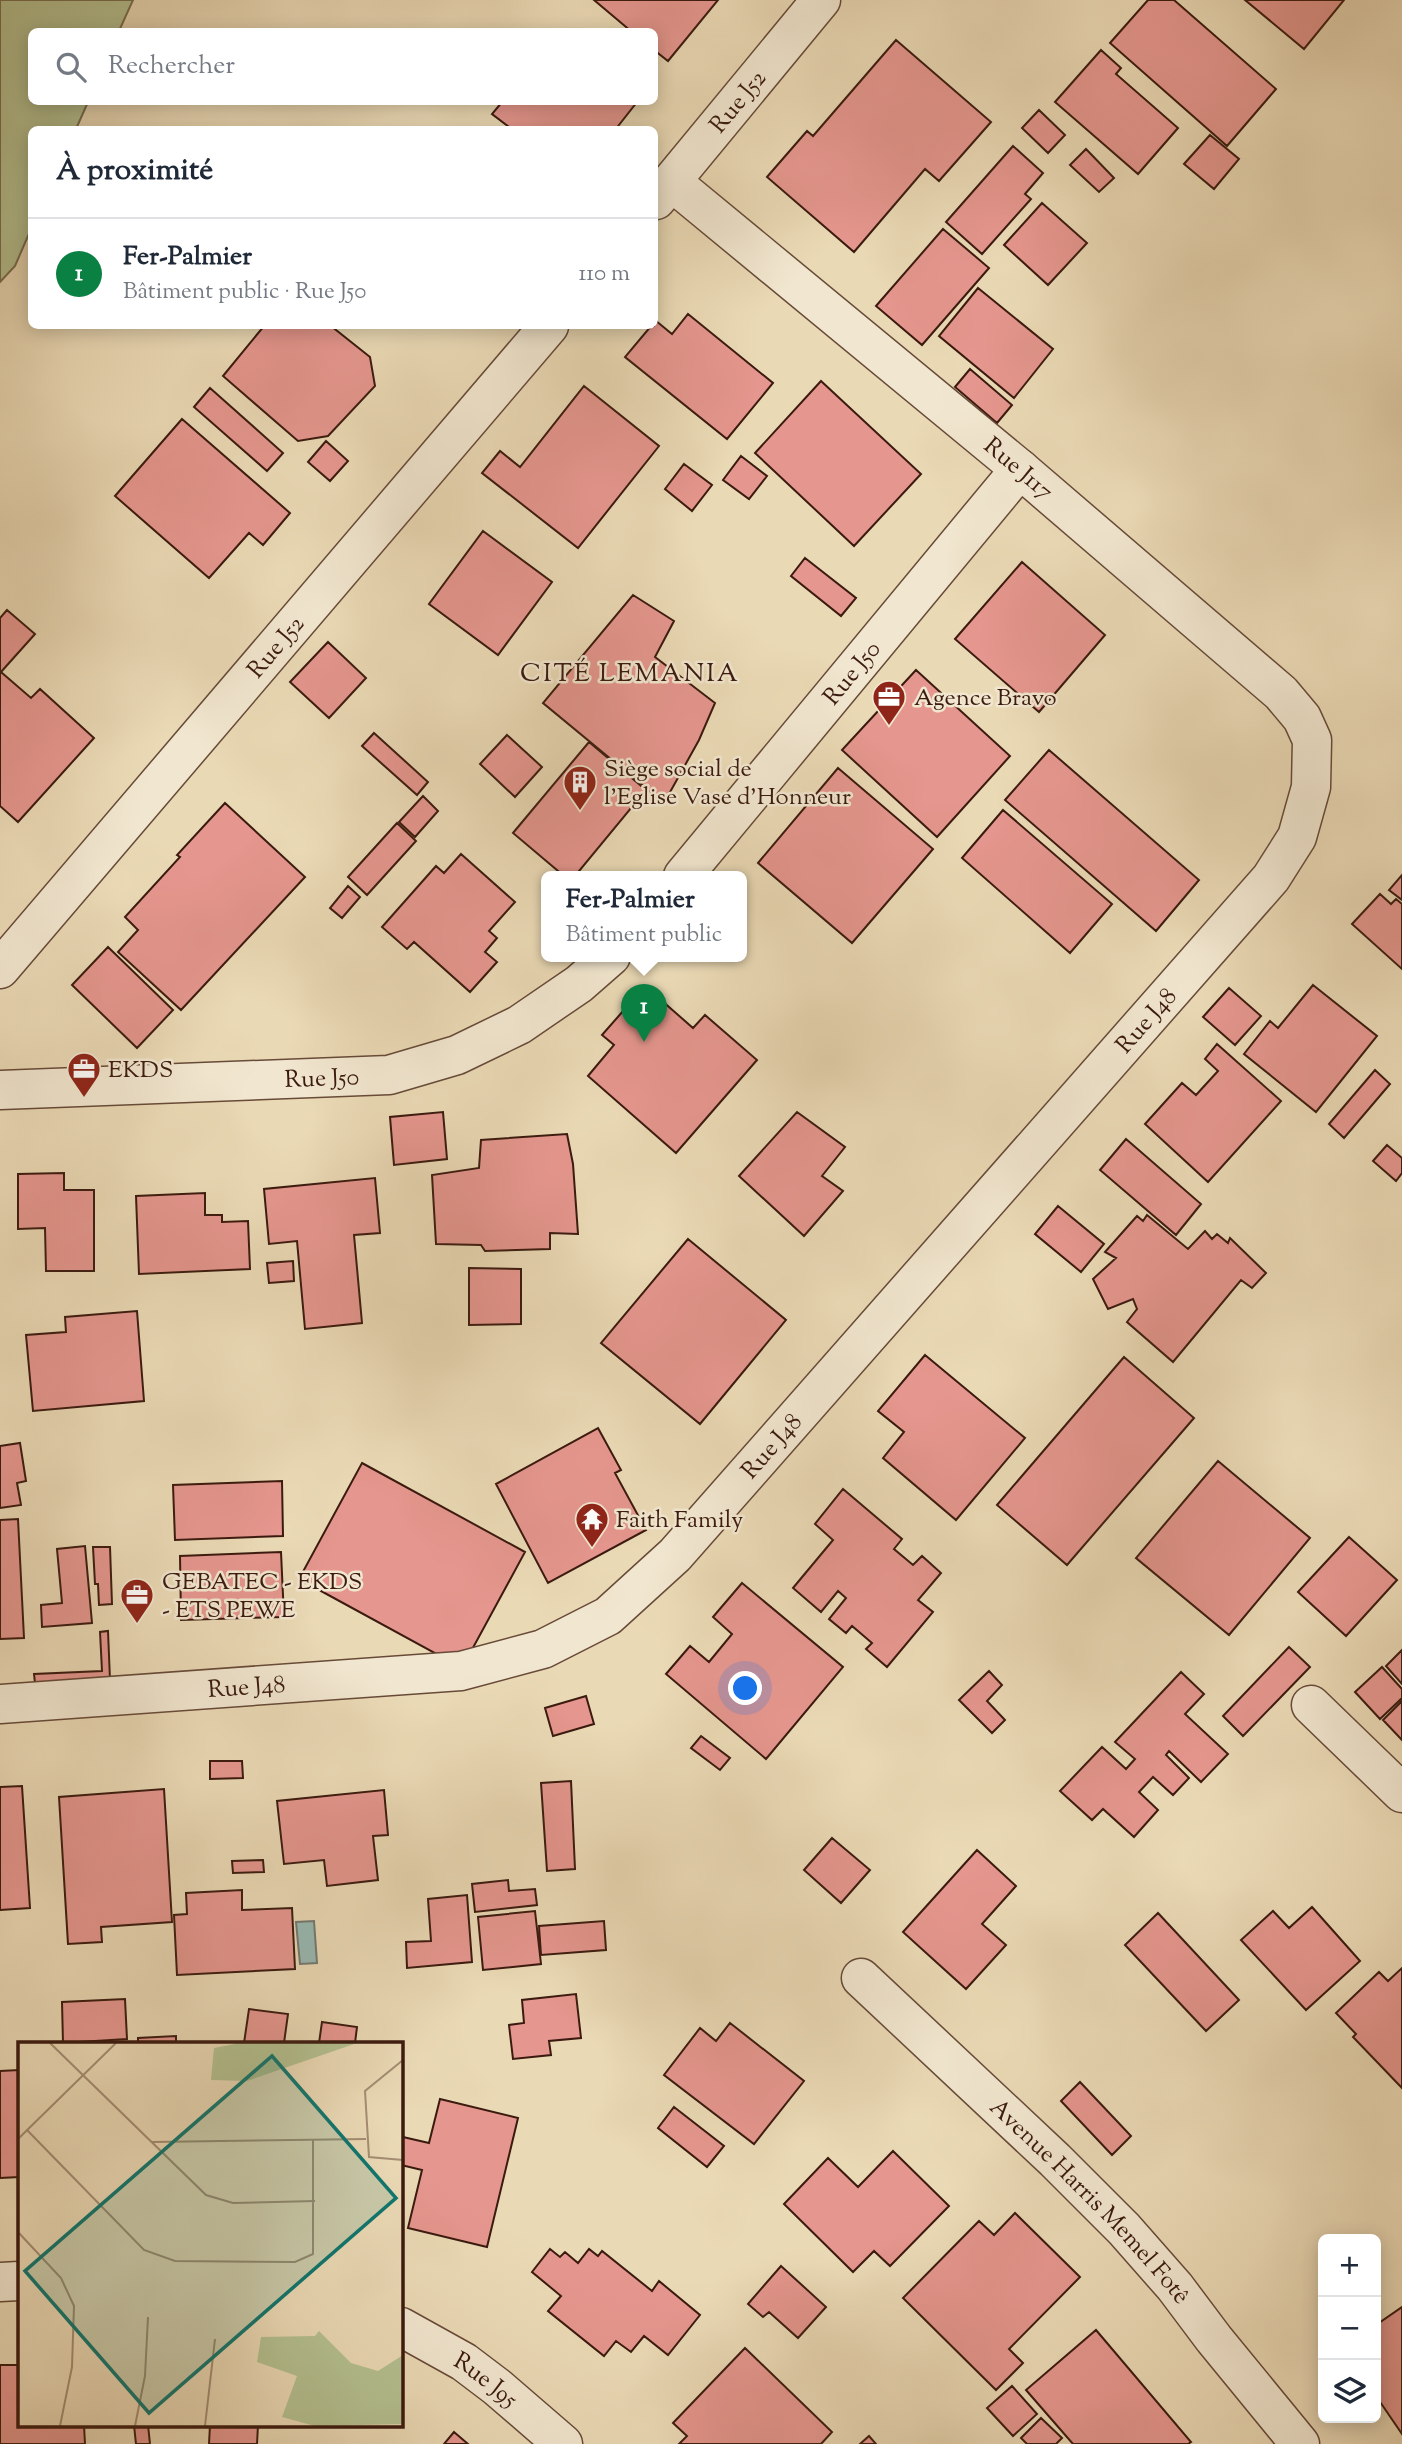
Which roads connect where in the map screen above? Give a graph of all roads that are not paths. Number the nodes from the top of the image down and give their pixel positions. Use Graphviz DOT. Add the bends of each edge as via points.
graph roads {
  1 [pos="821,0"];
  2 [pos="663,192"];
  3 [pos="546,329"];
  4 [pos="1020,469"];
  5 [pos="1311,787"];
  6 [pos="687,871"];
  7 [pos="604,962"];
  8 [pos="0,969"];
  9 [pos="0,1090"];
  10 [pos="0,1704"];
  11 [pos="1311,1705"];
  12 [pos="1402,1793"];
  13 [pos="861,1978"];
  14 [pos="18,2281"];
  15 [pos="0,2282"];
  16 [pos="402,2328"];
  17 [pos="563,2444"];
  18 [pos="1300,2444"];
  1 -- 2 [label="street, Rue J52"];
  2 -- 4 [label="street, Rue J117"];
  3 -- 8 [label="street, Rue J52"];
  4 -- 5 [label="street, Rue J117" via="1281,693 1302,718 1312,740"];
  4 -- 6 [label="street, Rue J50"];
  5 -- 10 [label="street, Rue J48" via="1297,837 1272,878 675,1555 608,1616 543,1649 461,1671"];
  7 -- 9 [label="street, Rue J50" via="519,1025 457,1055 389,1075"];
  11 -- 12 [label="street"];
  13 -- 18 [label="street, Avenue Harris Memel Fotê" via="1124,2230"];
  14 -- 15 [label="street"];
  16 -- 17 [label="street, Rue J95" via="464,2362"];
}
